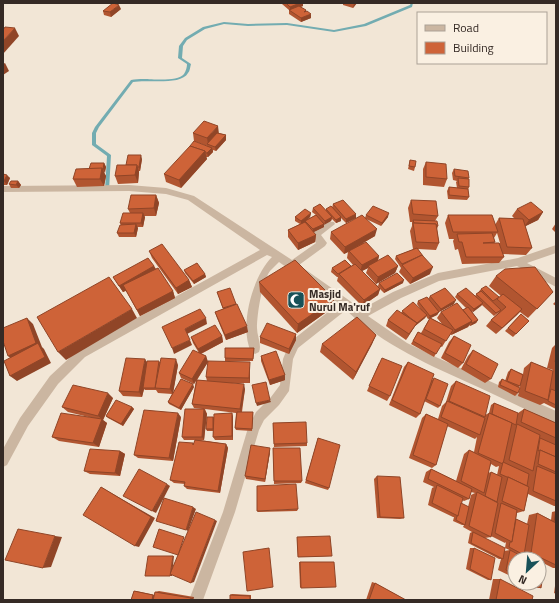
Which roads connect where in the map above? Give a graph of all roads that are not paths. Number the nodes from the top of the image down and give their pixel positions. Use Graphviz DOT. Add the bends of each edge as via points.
graph roads {
  1 [pos="3,189"];
  2 [pos="332,224"];
  3 [pos="556,249"];
  4 [pos="267,250"];
  5 [pos="278,257"];
  6 [pos="518,262"];
  7 [pos="292,265"];
  8 [pos="556,283"];
  9 [pos="346,304"];
  10 [pos="359,316"];
  11 [pos="255,349"];
  12 [pos="556,417"];
  13 [pos="3,461"];
  14 [pos="196,600"];
  1 -- 4 [label="street" via="133,188 176,192 208,208"];
  2 -- 7 [label="street" via="317,233 316,236 322,243"];
  3 -- 6 [label="street"];
  4 -- 5 [label="street"];
  4 -- 13 [label="street" via="82,354 54,380 24,422"];
  5 -- 7 [label="street"];
  5 -- 11 [label="street" via="262,277 254,308 252,328"];
  6 -- 8 [label="street"];
  6 -- 10 [label="street" via="438,276"];
  7 -- 9 [label="street"];
  9 -- 10 [label="street"];
  9 -- 14 [label="street" via="294,345 288,359 285,388 260,416 254,428 229,512"];
  10 -- 12 [label="street" via="403,346 434,362"];
}
